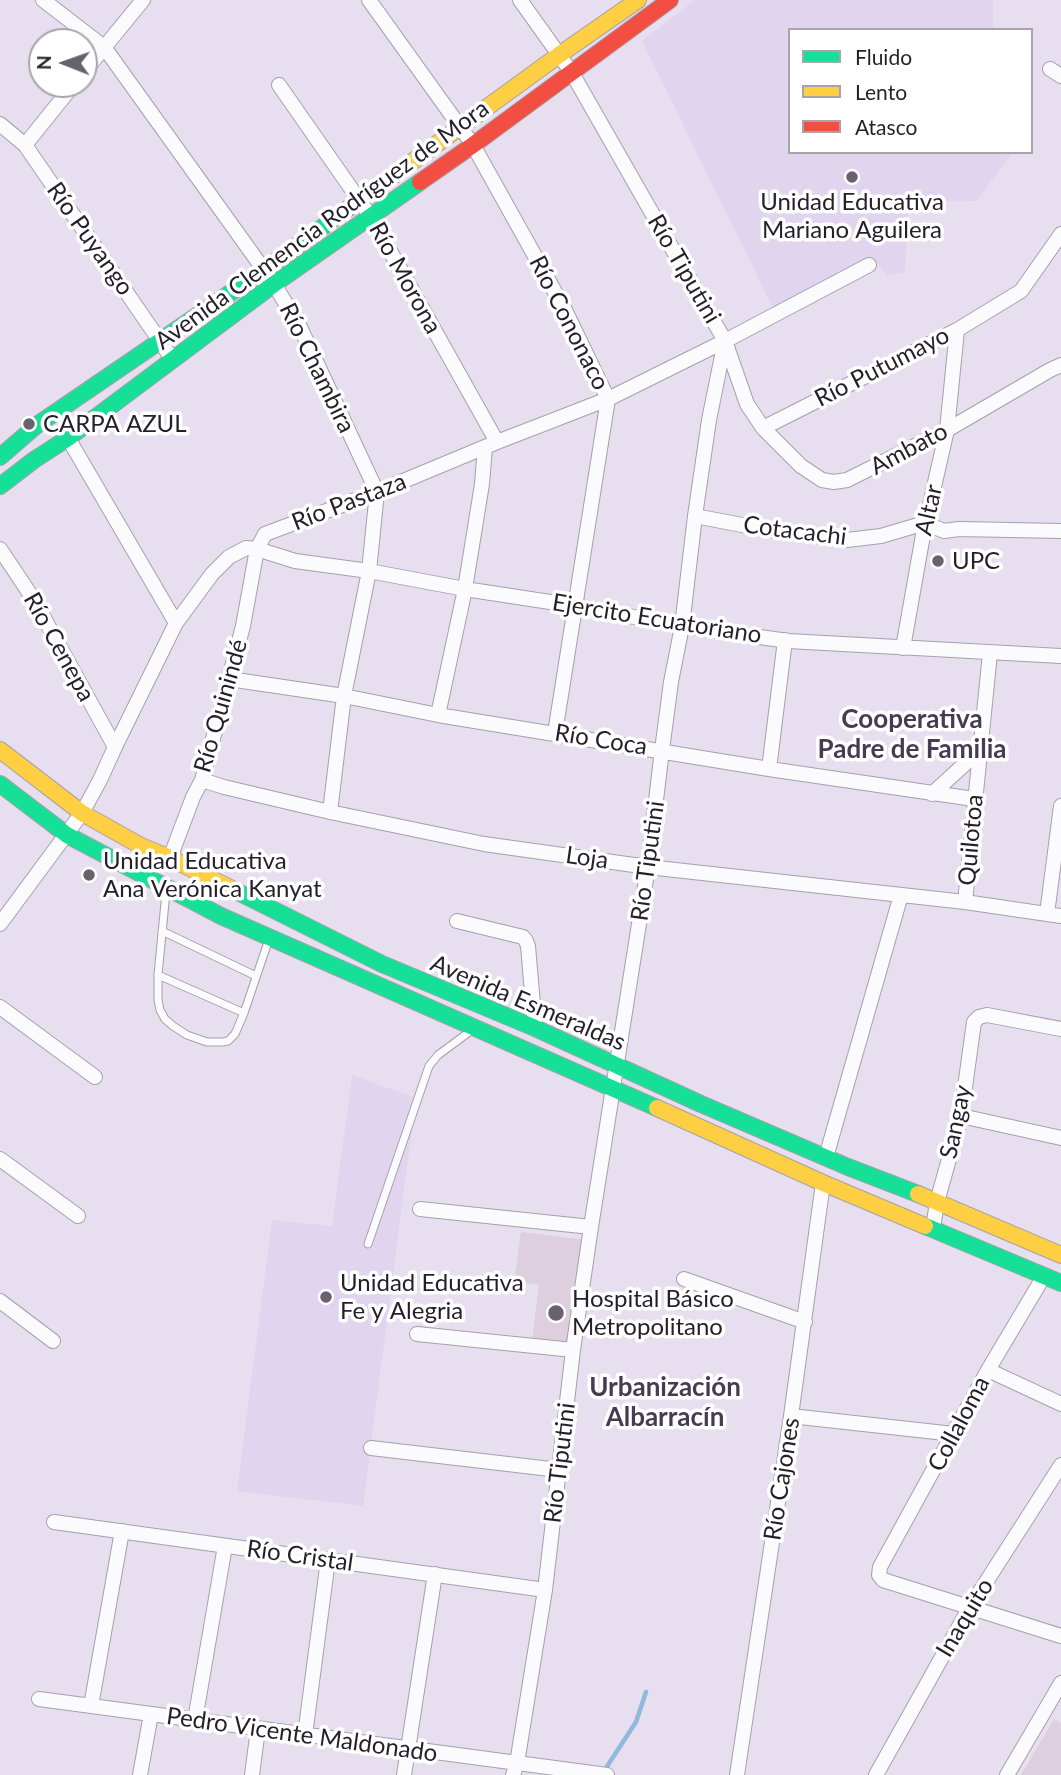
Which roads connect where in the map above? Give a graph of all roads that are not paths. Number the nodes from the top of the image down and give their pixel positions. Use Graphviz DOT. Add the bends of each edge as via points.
graph roads {
  1 [pos="43,0"];
  2 [pos="143,0"];
  3 [pos="369,0"];
  4 [pos="520,0"];
  5 [pos="638,0"];
  6 [pos="670,0"];
  7 [pos="104,47"];
  8 [pos="98,54"];
  9 [pos="559,55"];
  10 [pos="572,73"];
  11 [pos="279,86"];
  12 [pos="63,98"];
  13 [pos="0,124"];
  14 [pos="461,127"];
  15 [pos="25,145"];
  16 [pos="473,145"];
  17 [pos="361,200"];
  18 [pos="372,217"];
  19 [pos="1061,234"];
  20 [pos="869,265"];
  21 [pos="264,270"];
  22 [pos="274,284"];
  23 [pos="957,330"];
  24 [pos="160,340"];
  25 [pos="725,341"];
  26 [pos="173,360"];
  27 [pos="1061,365"];
  28 [pos="608,399"];
  29 [pos="763,428"];
  30 [pos="947,430"];
  31 [pos="68,438"];
  32 [pos="19,440"];
  33 [pos="491,445"];
  34 [pos="0,457"];
  35 [pos="34,460"];
  36 [pos="0,486"];
  37 [pos="377,492"];
  38 [pos="695,516"];
  39 [pos="925,523"];
  40 [pos="1061,531"];
  41 [pos="0,548"];
  42 [pos="257,549"];
  43 [pos="369,571"];
  44 [pos="465,589"];
  45 [pos="576,606"];
  46 [pos="176,623"];
  47 [pos="682,626"];
  48 [pos="785,640"];
  49 [pos="903,648"];
  50 [pos="990,653"];
  51 [pos="1061,656"];
  52 [pos="229,679"];
  53 [pos="344,696"];
  54 [pos="438,715"];
  55 [pos="555,733"];
  56 [pos="115,747"];
  57 [pos="0,750"];
  58 [pos="662,750"];
  59 [pos="979,751"];
  60 [pos="769,769"];
  61 [pos="202,780"];
  62 [pos="0,784"];
  63 [pos="932,794"];
  64 [pos="974,799"];
  65 [pos="1061,806"];
  66 [pos="330,812"];
  67 [pos="82,813"];
  68 [pos="67,835"];
  69 [pos="170,858"];
  70 [pos="648,867"];
  71 [pos="166,887"];
  72 [pos="901,895"];
  73 [pos="965,902"];
  74 [pos="1054,915"];
  75 [pos="457,921"];
  76 [pos="0,924"];
  77 [pos="162,931"];
  78 [pos="270,938"];
  79 [pos="382,964"];
  80 [pos="158,975"];
  81 [pos="256,976"];
  82 [pos="373,984"];
  83 [pos="0,1007"];
  84 [pos="244,1013"];
  85 [pos="476,1027"];
  86 [pos="535,1028"];
  87 [pos="1061,1029"];
  88 [pos="617,1065"];
  89 [pos="95,1077"];
  90 [pos="613,1088"];
  91 [pos="961,1115"];
  92 [pos="1061,1138"];
  93 [pos="826,1157"];
  94 [pos="0,1160"];
  95 [pos="823,1183"];
  96 [pos="937,1202"];
  97 [pos="420,1209"];
  98 [pos="78,1216"];
  99 [pos="591,1227"];
  100 [pos="933,1228"];
  101 [pos="368,1244"];
  102 [pos="1061,1255"];
  103 [pos="1044,1276"];
  104 [pos="684,1279"];
  105 [pos="1061,1283"];
  106 [pos="0,1301"];
  107 [pos="805,1322"];
  108 [pos="418,1334"];
  109 [pos="53,1341"];
  110 [pos="573,1350"];
  111 [pos="988,1370"];
  112 [pos="1061,1405"];
  113 [pos="791,1416"];
  114 [pos="954,1434"];
  115 [pos="371,1448"];
  116 [pos="1061,1465"];
  117 [pos="559,1470"];
  118 [pos="54,1522"];
  119 [pos="122,1531"];
  120 [pos="225,1546"];
  121 [pos="328,1560"];
  122 [pos="435,1574"];
  123 [pos="545,1590"];
  124 [pos="970,1606"];
  125 [pos="1061,1636"];
  126 [pos="1061,1683"];
  127 [pos="39,1699"];
  128 [pos="91,1706"];
  129 [pos="151,1714"];
  130 [pos="195,1720"];
  131 [pos="258,1729"];
  132 [pos="305,1735"];
  133 [pos="409,1749"];
  134 [pos="515,1769"];
  135 [pos="140,1775"];
  136 [pos="252,1775"];
  137 [pos="404,1775"];
  138 [pos="607,1775"];
  139 [pos="737,1775"];
  140 [pos="876,1775"];
  141 [pos="1007,1775"];
  1 -- 7 [label="street, Río Chambira"];
  2 -- 7 [label="street"];
  3 -- 14 [label="street, Río Cononaco"];
  4 -- 9 [label="street, Río Tiputini"];
  5 -- 9 [label="main road, Avenida Clemencia Rodríguez de Mora"];
  6 -- 10 [label="main road, Avenida Clemencia Rodríguez de Mora"];
  7 -- 8 [label="street"];
  7 -- 21 [label="street, Río Chambira"];
  9 -- 10 [label="street, Río Tiputini"];
  9 -- 14 [label="main road, Avenida Clemencia Rodríguez de Mora"];
  10 -- 16 [label="main road, Avenida Clemencia Rodríguez de Mora"];
  10 -- 25 [label="street, Río Tiputini"];
  11 -- 17 [label="street, Río Morona"];
  12 -- 15 [label="street"];
  13 -- 15 [label="street, Río Puyango"];
  14 -- 16 [label="street, Río Cononaco"];
  14 -- 17 [label="main road, Avenida Clemencia Rodríguez de Mora"];
  15 -- 24 [label="street, Río Puyango"];
  16 -- 18 [label="main road, Avenida Clemencia Rodríguez de Mora"];
  16 -- 28 [label="street, Río Cononaco" via="565,310"];
  17 -- 18 [label="street, Río Morona"];
  17 -- 21 [label="main road, Avenida Clemencia Rodríguez de Mora"];
  18 -- 22 [label="main road, Avenida Clemencia Rodríguez de Mora"];
  18 -- 33 [label="street, Río Morona"];
  19 -- 23 [label="street, Río Putumayo" via="1021,291"];
  20 -- 25 [label="street, Río Pastaza"];
  21 -- 22 [label="street, Río Chambira"];
  21 -- 24 [label="main road, Avenida Clemencia Rodríguez de Mora"];
  22 -- 26 [label="main road, Avenida Clemencia Rodríguez de Mora"];
  22 -- 37 [label="street, Río Chambira" via="299,325"];
  23 -- 29 [label="street, Río Putumayo"];
  23 -- 30 [label="street, Altar"];
  24 -- 26 [label="street, Río Puyango"];
  24 -- 32 [label="main road, Avenida Clemencia Rodríguez de Mora"];
  25 -- 28 [label="street, Río Pastaza"];
  25 -- 29 [label="street" via="747,404"];
  25 -- 38 [label="street, Río Tiputini"];
  26 -- 31 [label="main road, Avenida Clemencia Rodríguez de Mora"];
  27 -- 30 [label="street, Ambato"];
  28 -- 33 [label="street, Río Pastaza"];
  28 -- 45 [label="street, Río Cononaco"];
  29 -- 30 [label="street, Ambato" via="801,466 834,482 858,476"];
  30 -- 39 [label="street, Altar"];
  31 -- 35 [label="main road, Avenida Clemencia Rodríguez de Mora"];
  31 -- 46 [label="street"];
  32 -- 34 [label="main road, Avenida Clemencia Rodríguez de Mora"];
  32 -- 35 [label="main road"];
  33 -- 37 [label="street, Río Pastaza"];
  33 -- 44 [label="street"];
  35 -- 36 [label="main road, Avenida Clemencia Rodríguez de Mora"];
  37 -- 42 [label="street, Río Pastaza" via="265,534"];
  37 -- 43 [label="street"];
  38 -- 39 [label="street, Cotacachi" via="848,540"];
  38 -- 47 [label="street, Río Tiputini"];
  39 -- 40 [label="street, Cotacachi" via="944,531"];
  39 -- 49 [label="street, Altar"];
  41 -- 56 [label="street, Río Cenepa"];
  42 -- 43 [label="street, Ejercito Ecuatoriano" via="295,561"];
  42 -- 46 [label="street, Río Pastaza" via="246,548 229,557"];
  42 -- 52 [label="street, Río Quinindé"];
  43 -- 44 [label="street, Ejercito Ecuatoriano"];
  43 -- 53 [label="street"];
  44 -- 45 [label="street, Ejercito Ecuatoriano"];
  44 -- 54 [label="street"];
  45 -- 47 [label="street, Ejercito Ecuatoriano"];
  45 -- 55 [label="street, Río Cononaco"];
  46 -- 56 [label="street, Río Pastaza"];
  47 -- 48 [label="street, Ejercito Ecuatoriano"];
  47 -- 58 [label="street, Río Tiputini"];
  48 -- 49 [label="street, Ejercito Ecuatoriano"];
  48 -- 60 [label="street"];
  49 -- 50 [label="street, Ejercito Ecuatoriano"];
  50 -- 51 [label="street, Ejercito Ecuatoriano"];
  50 -- 59 [label="street, Quilotoa"];
  52 -- 53 [label="street, Río Coca"];
  52 -- 61 [label="street, Río Quinindé"];
  53 -- 54 [label="street, Río Coca"];
  53 -- 66 [label="street"];
  54 -- 55 [label="street, Río Coca"];
  55 -- 58 [label="street, Río Coca"];
  56 -- 67 [label="street, Río Pastaza"];
  57 -- 67 [label="main road, Avenida Esmeraldas"];
  58 -- 60 [label="street, Río Coca"];
  58 -- 70 [label="street, Río Tiputini"];
  59 -- 63 [label="street"];
  59 -- 64 [label="street, Quilotoa"];
  60 -- 63 [label="street, Río Coca"];
  61 -- 66 [label="street, Loja"];
  61 -- 69 [label="street, Río Quinindé"];
  62 -- 68 [label="main road, Avenida Esmeraldas"];
  63 -- 64 [label="street, Río Coca"];
  64 -- 73 [label="street, Quilotoa"];
  65 -- 74 [label="street"];
  66 -- 70 [label="street, Loja" via="484,844"];
  67 -- 68 [label="street, Río Pastaza"];
  67 -- 69 [label="main road, Avenida Esmeraldas"];
  68 -- 71 [label="main road, Avenida Esmeraldas"];
  68 -- 76 [label="street, Río Pastaza"];
  69 -- 79 [label="main road, Avenida Esmeraldas"];
  70 -- 72 [label="street, Loja"];
  70 -- 88 [label="street, Río Tiputini"];
  71 -- 77 [label="lane"];
  71 -- 78 [label="main road, Avenida Esmeraldas"];
  72 -- 73 [label="street, Loja"];
  72 -- 93 [label="street"];
  73 -- 74 [label="street, Loja"];
  75 -- 86 [label="street" via="526,941"];
  77 -- 80 [label="lane"];
  77 -- 81 [label="lane"];
  78 -- 81 [label="lane"];
  78 -- 82 [label="main road, Avenida Esmeraldas"];
  79 -- 82 [label="main road"];
  79 -- 86 [label="main road, Avenida Esmeraldas"];
  80 -- 84 [label="lane"];
  80 -- 84 [label="lane" via="160,1010 187,1035 207,1042 228,1041"];
  81 -- 84 [label="lane"];
  82 -- 85 [label="main road, Avenida Esmeraldas"];
  83 -- 89 [label="street"];
  85 -- 90 [label="main road, Avenida Esmeraldas"];
  85 -- 101 [label="lane" via="429,1066"];
  86 -- 88 [label="main road, Avenida Esmeraldas"];
  87 -- 91 [label="street, Sangay" via="979,1017 974,1022"];
  88 -- 90 [label="street, Río Tiputini"];
  88 -- 93 [label="main road, Avenida Esmeraldas"];
  90 -- 95 [label="main road, Avenida Esmeraldas"];
  90 -- 99 [label="street, Río Tiputini"];
  91 -- 92 [label="street"];
  91 -- 96 [label="street, Sangay"];
  93 -- 96 [label="main road, Avenida Esmeraldas"];
  94 -- 98 [label="street"];
  95 -- 100 [label="main road, Avenida Esmeraldas"];
  95 -- 107 [label="street, Río Cajones"];
  96 -- 100 [label="street, Sangay"];
  96 -- 102 [label="main road, Avenida Esmeraldas"];
  97 -- 99 [label="street"];
  99 -- 110 [label="street, Río Tiputini"];
  100 -- 103 [label="main road, Avenida Esmeraldas"];
  103 -- 105 [label="main road, Avenida Esmeraldas"];
  103 -- 111 [label="street, Collaloma"];
  104 -- 107 [label="street"];
  106 -- 109 [label="street"];
  107 -- 113 [label="street, Río Cajones"];
  108 -- 110 [label="street"];
  110 -- 117 [label="street, Río Tiputini"];
  111 -- 112 [label="street"];
  111 -- 114 [label="street, Collaloma"];
  113 -- 114 [label="street"];
  113 -- 139 [label="street, Río Cajones"];
  114 -- 124 [label="street, Collaloma" via="879,1575"];
  115 -- 117 [label="street"];
  116 -- 124 [label="street, Inaquito"];
  117 -- 123 [label="street, Río Tiputini"];
  118 -- 119 [label="street, Río Cristal"];
  119 -- 120 [label="street, Río Cristal"];
  119 -- 128 [label="street"];
  120 -- 121 [label="street, Río Cristal"];
  120 -- 130 [label="street"];
  121 -- 122 [label="street, Río Cristal"];
  121 -- 132 [label="street"];
  122 -- 123 [label="street, Río Cristal"];
  122 -- 133 [label="street"];
  123 -- 134 [label="street, Río Tiputini"];
  124 -- 125 [label="street"];
  124 -- 140 [label="street, Inaquito"];
  126 -- 141 [label="street"];
  127 -- 128 [label="street, Pedro Vicente Maldonado"];
  128 -- 129 [label="street, Pedro Vicente Maldonado"];
  129 -- 130 [label="street, Pedro Vicente Maldonado"];
  129 -- 135 [label="street"];
  130 -- 131 [label="street, Pedro Vicente Maldonado"];
  131 -- 132 [label="street, Pedro Vicente Maldonado"];
  131 -- 136 [label="street"];
  132 -- 133 [label="street, Pedro Vicente Maldonado"];
  133 -- 134 [label="street, Pedro Vicente Maldonado"];
  133 -- 137 [label="street"];
  134 -- 138 [label="street, Pedro Vicente Maldonado"];
}
